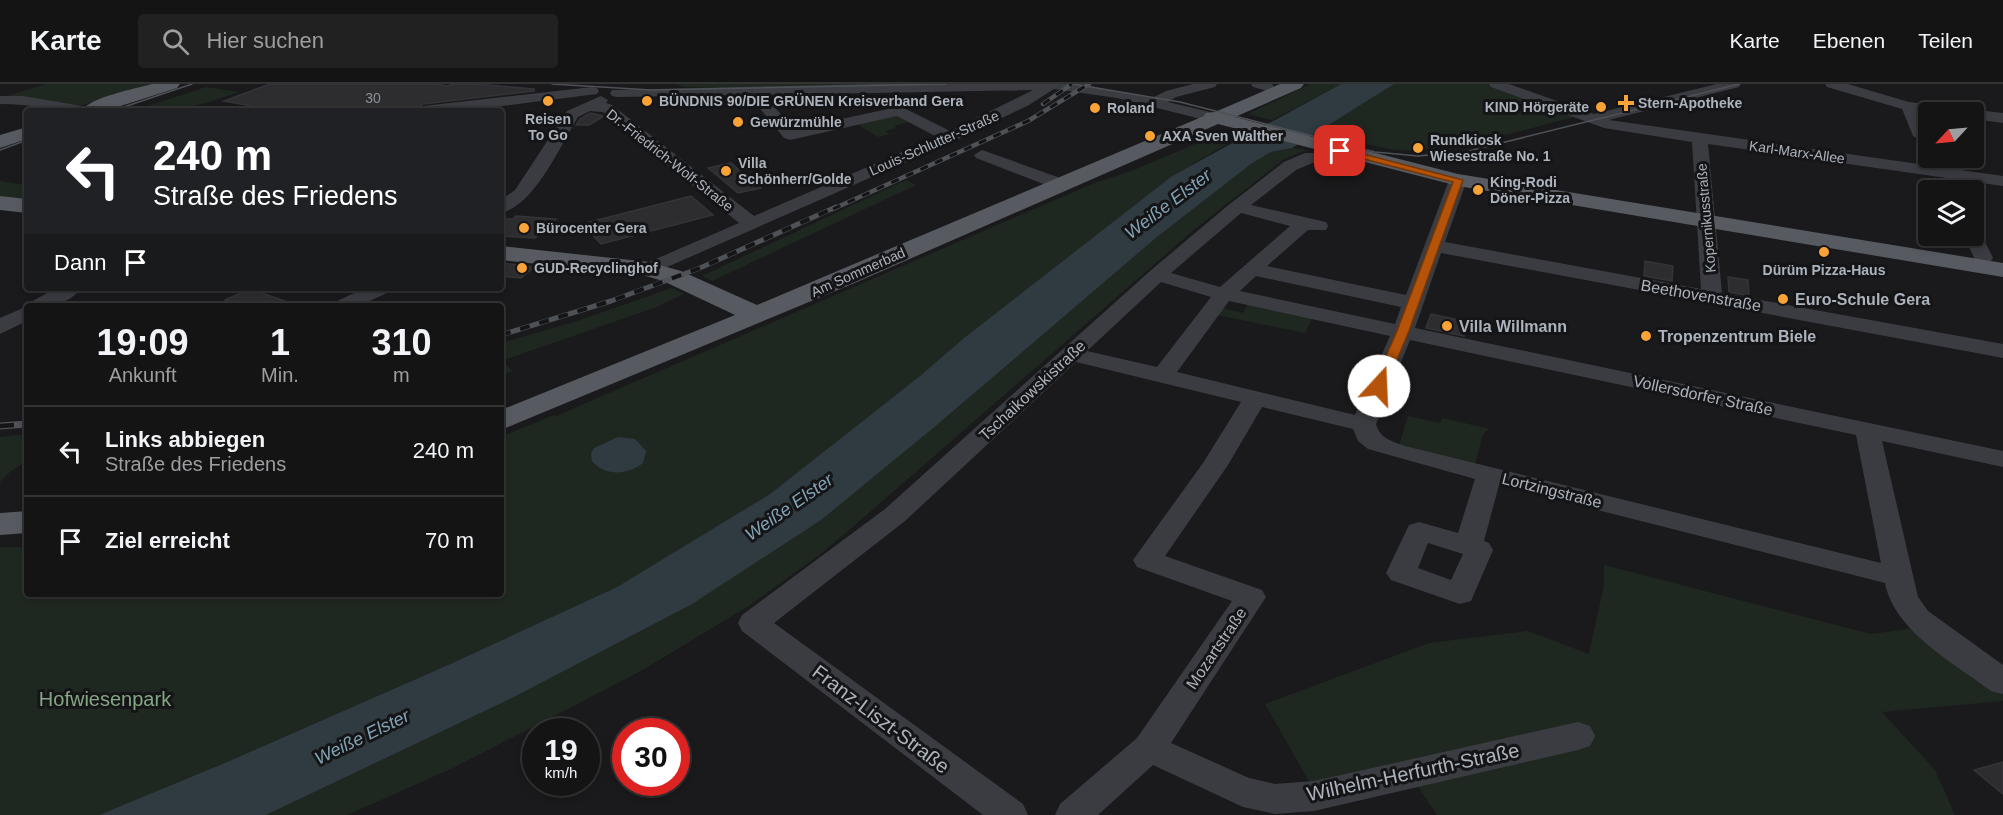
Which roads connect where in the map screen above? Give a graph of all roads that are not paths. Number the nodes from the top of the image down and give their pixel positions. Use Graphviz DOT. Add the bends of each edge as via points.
graph roads {
  1 [pos="171,84"];
  2 [pos="537,84"];
  3 [pos="631,84"];
  4 [pos="1210,84"];
  5 [pos="1294,84"];
  6 [pos="1496,84"];
  7 [pos="1734,84"];
  8 [pos="1832,84"];
  9 [pos="1051,85"];
  10 [pos="1266,85"];
  11 [pos="32,87"];
  12 [pos="893,88"];
  13 [pos="750,91"];
  14 [pos="593,93"];
  15 [pos="616,93"];
  16 [pos="0,98"];
  17 [pos="1154,103"];
  18 [pos="1908,106"];
  19 [pos="1918,107"];
  20 [pos="66,108"];
  21 [pos="99,108"];
  22 [pos="451,108"];
  23 [pos="899,111"];
  24 [pos="1984,115"];
  25 [pos="1213,117"];
  26 [pos="2003,118"];
  27 [pos="1591,120"];
  28 [pos="1918,129"];
  29 [pos="24,134"];
  30 [pos="950,137"];
  31 [pos="1700,139"];
  32 [pos="0,142"];
  33 [pos="1315,151"];
  34 [pos="982,155"];
  35 [pos="1943,173"];
  36 [pos="1458,180"];
  37 [pos="1947,180"];
  38 [pos="2003,182"];
  39 [pos="1060,184"];
  40 [pos="526,186"];
  41 [pos="504,199"];
  42 [pos="0,203"];
  43 [pos="24,206"];
  44 [pos="504,206"];
  45 [pos="1238,207"];
  46 [pos="1706,221"];
  47 [pos="751,223"];
  48 [pos="1435,246"];
  49 [pos="1978,246"];
  50 [pos="504,253"];
  51 [pos="1983,258"];
  52 [pos="650,269"];
  53 [pos="1251,270"];
  54 [pos="2003,270"];
  55 [pos="1156,275"];
  56 [pos="66,291"];
  57 [pos="375,291"];
  58 [pos="1224,294"];
  59 [pos="1712,297"];
  60 [pos="44,303"];
  61 [pos="349,303"];
  62 [pos="1414,303"];
  63 [pos="24,314"];
  64 [pos="757,315"];
  65 [pos="0,327"];
  66 [pos="1403,331"];
  67 [pos="2003,351"];
  68 [pos="1071,354"];
  69 [pos="1162,376"];
  70 [pos="1255,399"];
  71 [pos="504,420"];
  72 [pos="1364,424"];
  73 [pos="1867,430"];
  74 [pos="2003,459"];
  75 [pos="1489,475"];
  76 [pos="24,522"];
  77 [pos="0,524"];
  78 [pos="1468,546"];
  79 [pos="1899,577"];
  80 [pos="753,623"];
  81 [pos="2003,682"];
  82 [pos="1578,736"];
  83 [pos="1149,748"];
  84 [pos="1010,815"];
  85 [pos="1073,815"];
  1 -- 21 [label="main road"];
  2 -- 14 [label="street"];
  3 -- 13 [label="street"];
  3 -- 15 [label="street" via="629,90"];
  4 -- 17 [label="street" via="1171,94"];
  5 -- 25 [label="main road"];
  6 -- 27 [label="street, Karl-Marx-Allee"];
  7 -- 27 [label="street"];
  8 -- 18 [label="street"];
  9 -- 12 [label="street"];
  9 -- 17 [label="street"];
  9 -- 30 [label="street, Louis-Schlutter-Straße"];
  10 -- 25 [label="main road" via="1225,105"];
  11 -- 16 [label="street"];
  12 -- 13 [label="street"];
  12 -- 23 [label="street" via="894,107"];
  13 -- 15 [label="street"];
  13 -- 23 [label="street" via="790,135"];
  14 -- 15 [label="street"];
  14 -- 22 [label="street"];
  14 -- 40 [label="street" via="567,120"];
  14 -- 47 [label="street, Dr.-Friedrich-Wolf-Straße"];
  16 -- 20 [label="street"];
  17 -- 25 [label="street"];
  18 -- 19 [label="street"];
  18 -- 28 [label="street"];
  23 -- 30 [label="street"];
  24 -- 26 [label="street"];
  25 -- 33 [label="main road"];
  25 -- 39 [label="main road, Am Sommerbad"];
  27 -- 31 [label="street, Karl-Marx-Allee"];
  29 -- 32 [label="main road"];
  30 -- 47 [label="street, Louis-Schlutter-Straße"];
  31 -- 35 [label="street, Karl-Marx-Allee"];
  31 -- 46 [label="street, Kopernikusstraße"];
  33 -- 36 [label="main road"];
  33 -- 45 [label="street, Tschaikowskistraße"];
  34 -- 39 [label="street"];
  35 -- 37 [label="street"];
  35 -- 38 [label="street, Karl-Marx-Allee"];
  36 -- 46 [label="main road"];
  36 -- 48 [label="street"];
  39 -- 64 [label="main road, Am Sommerbad"];
  40 -- 41 [label="street"];
  40 -- 44 [label="street" via="517,199"];
  42 -- 43 [label="main road"];
  45 -- 53 [label="street" via="1311,225"];
  45 -- 55 [label="street, Tschaikowskistraße"];
  46 -- 54 [label="main road"];
  46 -- 59 [label="street, Kopernikusstraße"];
  47 -- 52 [label="street, Louis-Schlutter-Straße"];
  48 -- 59 [label="street, Beethovenstraße"];
  48 -- 62 [label="street"];
  49 -- 51 [label="street"];
  50 -- 52 [label="main road"];
  52 -- 64 [label="main road"];
  53 -- 58 [label="street"];
  53 -- 62 [label="street"];
  55 -- 58 [label="street, Vollersdorfer Straße"];
  55 -- 68 [label="street, Tschaikowskistraße"];
  56 -- 60 [label="street"];
  57 -- 61 [label="street"];
  58 -- 66 [label="street, Vollersdorfer Straße"];
  58 -- 69 [label="street"];
  59 -- 67 [label="street, Beethovenstraße"];
  62 -- 66 [label="street"];
  63 -- 65 [label="street"];
  64 -- 71 [label="main road, Am Sommerbad"];
  66 -- 72 [label="street"];
  66 -- 73 [label="street, Vollersdorfer Straße"];
  68 -- 69 [label="street"];
  68 -- 80 [label="street, Tschaikowskistraße" via="895,515"];
  69 -- 70 [label="street"];
  70 -- 72 [label="street"];
  70 -- 83 [label="street, Mozartstraße" via="1215,465 1147,560 1251,597"];
  72 -- 75 [label="street, Lortzingstraße" via="1366,436 1377,444"];
  73 -- 74 [label="street, Vollersdorfer Straße"];
  73 -- 79 [label="street"];
  75 -- 78 [label="street"];
  75 -- 79 [label="street, Lortzingstraße"];
  76 -- 77 [label="main road"];
  79 -- 81 [label="street" via="1903,600 1917,619"];
  80 -- 84 [label="street, Franz-Liszt-Straße"];
  82 -- 83 [label="street, Wilhelm-Herfurth-Straße" via="1314,796 1275,799 1243,792"];
  83 -- 85 [label="street, Mozartstraße"];
}
